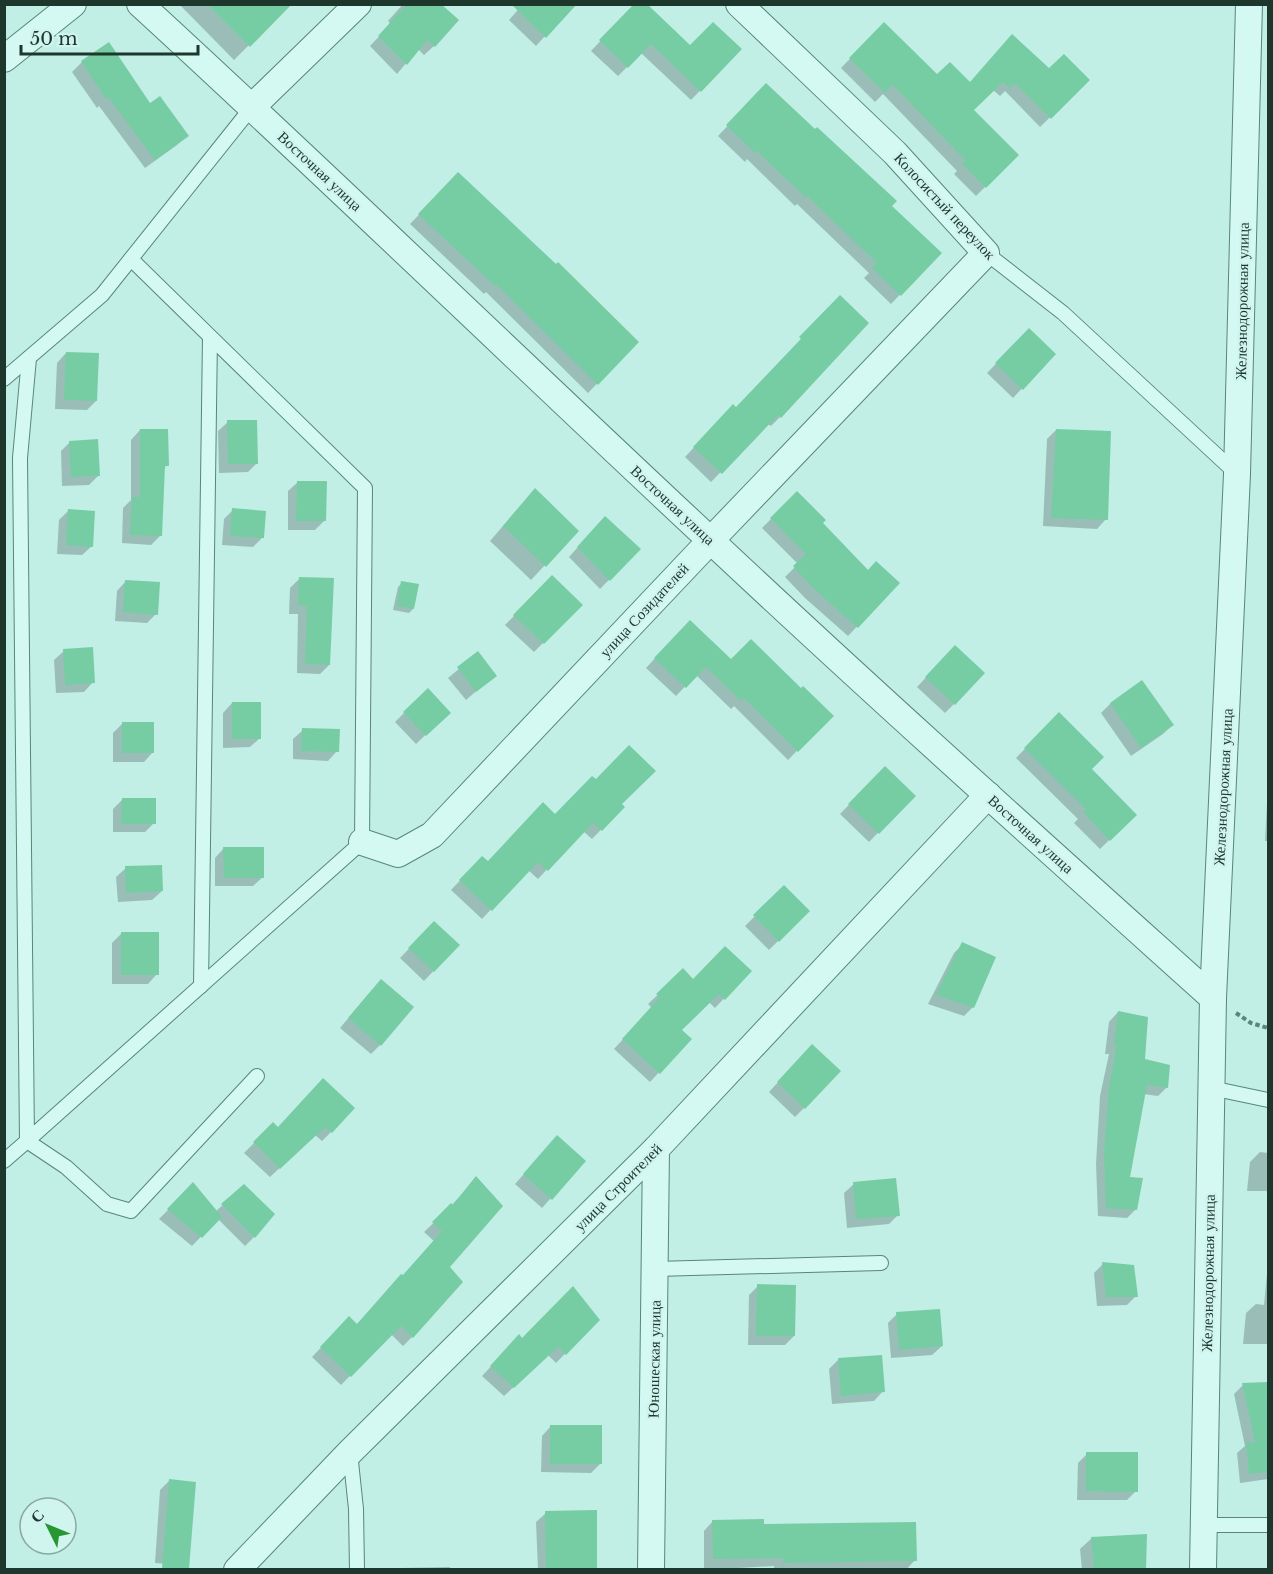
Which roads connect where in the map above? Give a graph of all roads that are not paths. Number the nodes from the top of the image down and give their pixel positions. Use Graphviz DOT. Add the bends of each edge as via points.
graph roads {
  1 [pos="73,4"];
  2 [pos="140,4"];
  3 [pos="358,4"];
  4 [pos="740,4"];
  5 [pos="1250,4"];
  6 [pos="4,59"];
  7 [pos="252,107"];
  8 [pos="986,253"];
  9 [pos="131,259"];
  10 [pos="210,337"];
  11 [pos="29,358"];
  12 [pos="4,379"];
  13 [pos="1237,474"];
  14 [pos="710,541"];
  15 [pos="988,795"];
  16 [pos="362,842"];
  17 [pos="201,986"];
  18 [pos="1213,998"];
  19 [pos="257,1076"];
  20 [pos="1211,1088"];
  21 [pos="1269,1100"];
  22 [pos="27,1141"];
  23 [pos="656,1149"];
  24 [pos="4,1161"];
  25 [pos="881,1263"];
  26 [pos="655,1269"];
  27 [pos="351,1452"];
  28 [pos="1204,1525"];
  29 [pos="1269,1526"];
  30 [pos="237,1569"];
  31 [pos="357,1569"];
  32 [pos="651,1569"];
  33 [pos="1203,1569"];
  1 -- 6 [label="street"];
  2 -- 7 [label="street, Восточная улица"];
  3 -- 7 [label="street"];
  4 -- 8 [label="street, Колосистый переулок" via="896,153"];
  5 -- 13 [label="street, Железнодорожная улица"];
  7 -- 9 [label="lane"];
  7 -- 14 [label="street, Восточная улица"];
  8 -- 13 [label="lane, Колосистый переулок" via="1063,313"];
  8 -- 14 [label="street, улица Созидателей"];
  9 -- 10 [label="lane"];
  9 -- 11 [label="lane" via="102,295"];
  10 -- 16 [label="lane" via="364,488"];
  10 -- 17 [label="lane"];
  11 -- 12 [label="lane"];
  11 -- 22 [label="lane" via="20,458"];
  13 -- 18 [label="street, Железнодорожная улица"];
  14 -- 15 [label="street, Восточная улица"];
  14 -- 16 [label="street, улица Созидателей" via="432,835 398,854"];
  15 -- 18 [label="street, Восточная улица"];
  15 -- 23 [label="street, улица Строителей"];
  16 -- 17 [label="lane"];
  17 -- 22 [label="lane"];
  18 -- 20 [label="street, Железнодорожная улица"];
  19 -- 22 [label="lane" via="131,1211 107,1204 66,1167"];
  20 -- 21 [label="lane"];
  20 -- 28 [label="street, Железнодорожная улица"];
  22 -- 24 [label="lane"];
  23 -- 26 [label="street, Юношеская улица"];
  23 -- 27 [label="street, улица Строителей"];
  25 -- 26 [label="lane"];
  26 -- 32 [label="street, Юношеская улица"];
  27 -- 30 [label="street, улица Строителей"];
  27 -- 31 [label="lane"];
  28 -- 29 [label="lane"];
  28 -- 33 [label="street, Железнодорожная улица"];
}
